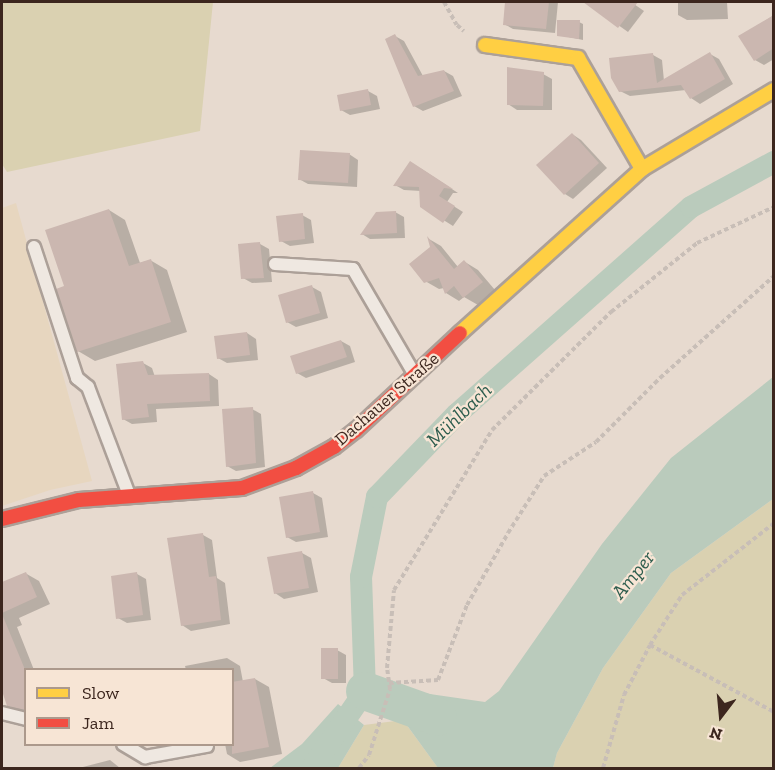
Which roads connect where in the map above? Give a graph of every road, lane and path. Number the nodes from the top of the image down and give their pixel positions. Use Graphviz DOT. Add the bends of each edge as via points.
graph roads {
  1 [pos="444,2"];
  2 [pos="485,45"];
  3 [pos="774,90"];
  4 [pos="642,169"];
  5 [pos="774,207"];
  6 [pos="34,247"];
  7 [pos="275,264"];
  8 [pos="774,276"];
  9 [pos="416,376"];
  10 [pos="129,496"];
  11 [pos="2,519"];
  12 [pos="774,523"];
  13 [pos="650,645"];
  14 [pos="389,683"];
  15 [pos="774,712"];
  16 [pos="2,713"];
  17 [pos="24,718"];
  18 [pos="125,746"];
  19 [pos="207,746"];
  20 [pos="146,763"];
  21 [pos="359,768"];
  22 [pos="603,768"];
  1 -- 2 [label="path" via="457,25"];
  2 -- 4 [label="main road" via="578,58"];
  3 -- 4 [label="main road, Dachauer Straße"];
  4 -- 9 [label="main road, Dachauer Straße"];
  5 -- 14 [label="path" via="697,243 611,312 492,430 394,590"];
  6 -- 10 [label="lane" via="77,378 88,387"];
  7 -- 9 [label="lane" via="353,269"];
  8 -- 14 [label="path" via="660,378 596,442 544,476 467,605 438,680"];
  9 -- 10 [label="main road, Dachauer Straße" via="334,447 296,468 242,488"];
  10 -- 11 [label="main road, Dachauer Straße" via="80,500"];
  12 -- 13 [label="path" via="682,595"];
  13 -- 15 [label="path"];
  13 -- 22 [label="path" via="624,695"];
  14 -- 21 [label="path" via="384,714 369,755"];
  16 -- 17 [label="lane"];
  18 -- 20 [label="lane"];
  19 -- 20 [label="lane"];
}
